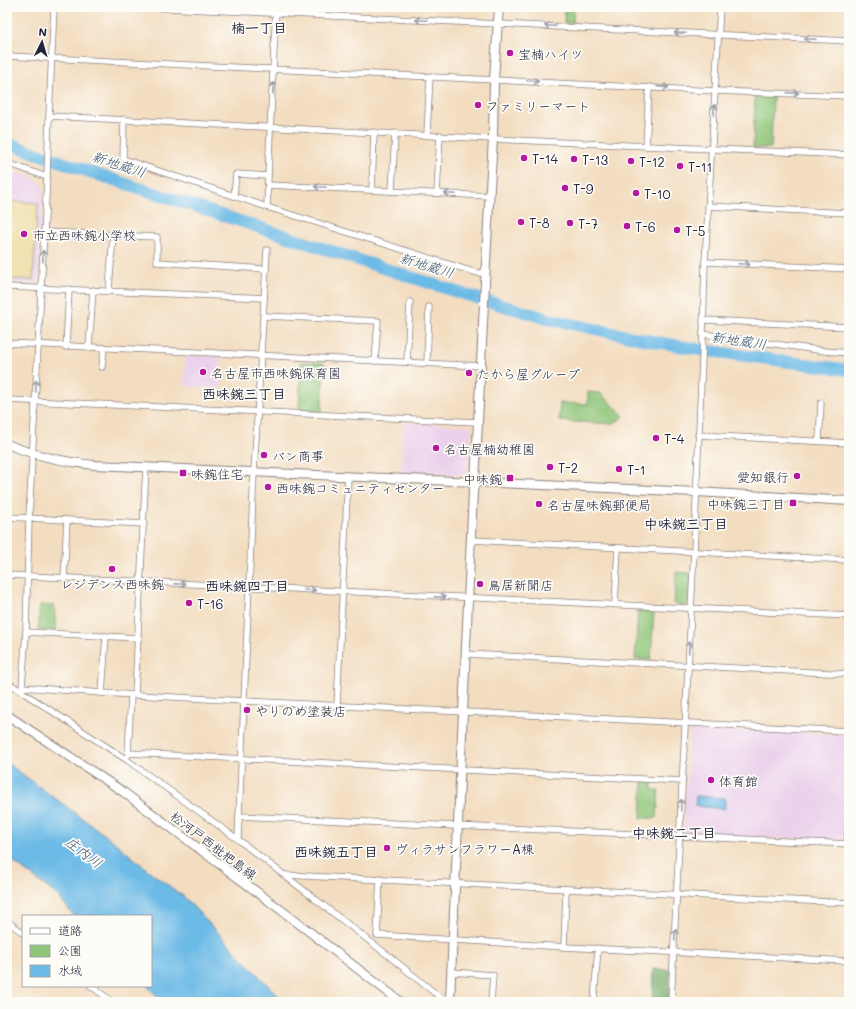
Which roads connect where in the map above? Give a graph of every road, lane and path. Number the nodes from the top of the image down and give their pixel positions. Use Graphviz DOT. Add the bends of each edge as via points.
graph roads {
  1 [pos="54,7"];
  2 [pos="147,7"];
  3 [pos="499,7"];
  4 [pos="720,7"];
  5 [pos="276,10"];
  6 [pos="498,24"];
  7 [pos="718,35"];
  8 [pos="849,41"];
  9 [pos="7,56"];
  10 [pos="52,58"];
  11 [pos="273,69"];
  12 [pos="430,76"];
  13 [pos="494,79"];
  14 [pos="648,87"];
  15 [pos="715,91"];
  16 [pos="849,96"];
  17 [pos="48,116"];
  18 [pos="124,119"];
  19 [pos="271,126"];
  20 [pos="374,132"];
  21 [pos="395,133"];
  22 [pos="427,134"];
  23 [pos="440,135"];
  24 [pos="493,139"];
  25 [pos="646,146"];
  26 [pos="712,149"];
  27 [pos="849,155"];
  28 [pos="7,163"];
  29 [pos="268,176"];
  30 [pos="47,177"];
  31 [pos="268,185"];
  32 [pos="372,190"];
  33 [pos="392,191"];
  34 [pos="437,193"];
  35 [pos="234,196"];
  36 [pos="489,196"];
  37 [pos="708,206"];
  38 [pos="267,207"];
  39 [pos="849,213"];
  40 [pos="44,232"];
  41 [pos="113,235"];
  42 [pos="267,250"];
  43 [pos="705,262"];
  44 [pos="266,269"];
  45 [pos="849,269"];
  46 [pos="485,273"];
  47 [pos="7,287"];
  48 [pos="41,288"];
  49 [pos="69,289"];
  50 [pos="93,290"];
  51 [pos="109,291"];
  52 [pos="264,298"];
  53 [pos="410,302"];
  54 [pos="429,307"];
  55 [pos="264,316"];
  56 [pos="703,320"];
  57 [pos="849,327"];
  58 [pos="703,334"];
  59 [pos="7,343"];
  60 [pos="38,345"];
  61 [pos="66,347"];
  62 [pos="89,348"];
  63 [pos="104,348"];
  64 [pos="849,354"];
  65 [pos="260,356"];
  66 [pos="375,360"];
  67 [pos="407,362"];
  68 [pos="427,363"];
  69 [pos="482,366"];
  70 [pos="102,367"];
  71 [pos="7,400"];
  72 [pos="35,402"];
  73 [pos="821,403"];
  74 [pos="258,413"];
  75 [pos="478,422"];
  76 [pos="698,435"];
  77 [pos="819,441"];
  78 [pos="849,443"];
  79 [pos="7,444"];
  80 [pos="33,453"];
  81 [pos="146,466"];
  82 [pos="254,472"];
  83 [pos="348,476"];
  84 [pos="475,482"];
  85 [pos="696,495"];
  86 [pos="849,501"];
  87 [pos="7,517"];
  88 [pos="29,518"];
  89 [pos="67,520"];
  90 [pos="144,524"];
  91 [pos="471,540"];
  92 [pos="618,548"];
  93 [pos="694,552"];
  94 [pos="849,560"];
  95 [pos="7,575"];
  96 [pos="28,576"];
  97 [pos="64,578"];
  98 [pos="141,582"];
  99 [pos="248,587"];
  100 [pos="343,592"];
  101 [pos="468,598"];
  102 [pos="615,604"];
  103 [pos="692,608"];
  104 [pos="849,616"];
  105 [pos="26,632"];
  106 [pos="106,636"];
  107 [pos="139,638"];
  108 [pos="465,654"];
  109 [pos="688,666"];
  110 [pos="849,674"];
  111 [pos="7,682"];
  112 [pos="22,689"];
  113 [pos="102,694"];
  114 [pos="133,695"];
  115 [pos="244,701"];
  116 [pos="337,706"];
  117 [pos="463,712"];
  118 [pos="7,715"];
  119 [pos="685,723"];
  120 [pos="849,731"];
  121 [pos="128,753"];
  122 [pos="242,759"];
  123 [pos="127,760"];
  124 [pos="460,769"];
  125 [pos="682,780"];
  126 [pos="239,816"];
  127 [pos="849,818"];
  128 [pos="458,826"];
  129 [pos="679,837"];
  130 [pos="238,839"];
  131 [pos="848,844"];
  132 [pos="285,875"];
  133 [pos="380,879"];
  134 [pos="455,883"];
  135 [pos="566,889"];
  136 [pos="677,894"];
  137 [pos="849,903"];
  138 [pos="7,921"];
  139 [pos="22,932"];
  140 [pos="453,939"];
  141 [pos="564,947"];
  142 [pos="598,948"];
  143 [pos="674,952"];
  144 [pos="849,961"];
  145 [pos="451,972"];
  146 [pos="93,987"];
  147 [pos="113,1002"];
  148 [pos="401,1002"];
  149 [pos="449,1002"];
  150 [pos="476,1002"];
  151 [pos="491,1002"];
  152 [pos="594,1002"];
  153 [pos="671,1002"];
  1 -- 10 [label="street"];
  2 -- 5 [label="street"];
  3 -- 6 [label="street"];
  4 -- 7 [label="street"];
  6 -- 5 [label="street, one-way"];
  5 -- 11 [label="street"];
  7 -- 6 [label="street, one-way"];
  6 -- 13 [label="street"];
  8 -- 7 [label="street, one-way"];
  7 -- 15 [label="street"];
  9 -- 10 [label="street"];
  10 -- 11 [label="street"];
  10 -- 17 [label="street"];
  11 -- 12 [label="street"];
  19 -- 11 [label="street, one-way"];
  12 -- 13 [label="street"];
  12 -- 22 [label="street"];
  13 -- 14 [label="street, one-way"];
  13 -- 24 [label="street"];
  14 -- 15 [label="street, one-way"];
  14 -- 25 [label="street"];
  15 -- 16 [label="street, one-way"];
  26 -- 15 [label="street, one-way"];
  17 -- 18 [label="street"];
  17 -- 30 [label="street"];
  18 -- 19 [label="street"];
  18 -- 35 [label="street" via="123,159"];
  19 -- 20 [label="street"];
  19 -- 29 [label="street"];
  20 -- 21 [label="street"];
  20 -- 32 [label="street"];
  21 -- 22 [label="street"];
  21 -- 33 [label="street"];
  22 -- 23 [label="street"];
  23 -- 24 [label="street"];
  23 -- 34 [label="street"];
  24 -- 25 [label="street"];
  24 -- 36 [label="street"];
  25 -- 26 [label="street"];
  26 -- 27 [label="street"];
  26 -- 37 [label="street"];
  28 -- 30 [label="street"];
  29 -- 31 [label="street"];
  29 -- 35 [label="street" via="236,174"];
  30 -- 40 [label="street"];
  32 -- 31 [label="street, one-way"];
  31 -- 38 [label="street"];
  32 -- 33 [label="street"];
  33 -- 34 [label="street"];
  36 -- 34 [label="street, one-way"];
  35 -- 38 [label="street"];
  36 -- 46 [label="street"];
  37 -- 39 [label="street"];
  37 -- 43 [label="street"];
  38 -- 46 [label="street" via="477,273"];
  40 -- 41 [label="street"];
  48 -- 40 [label="street, one-way"];
  41 -- 44 [label="street" via="157,237 157,262"];
  41 -- 51 [label="street"];
  42 -- 44 [label="street"];
  43 -- 45 [label="street, one-way"];
  43 -- 56 [label="street"];
  44 -- 52 [label="street"];
  46 -- 69 [label="street"];
  47 -- 48 [label="street"];
  48 -- 49 [label="street"];
  48 -- 60 [label="street"];
  49 -- 50 [label="street"];
  49 -- 61 [label="street"];
  50 -- 51 [label="street"];
  50 -- 62 [label="street"];
  51 -- 52 [label="street"];
  52 -- 55 [label="street"];
  53 -- 67 [label="street"];
  54 -- 68 [label="street"];
  55 -- 65 [label="street"];
  55 -- 66 [label="street" via="378,320"];
  56 -- 57 [label="street"];
  56 -- 58 [label="street"];
  58 -- 64 [label="street"];
  58 -- 76 [label="street"];
  59 -- 60 [label="street"];
  60 -- 61 [label="street"];
  72 -- 60 [label="street, one-way"];
  61 -- 62 [label="street"];
  62 -- 63 [label="street"];
  63 -- 65 [label="street"];
  63 -- 70 [label="street"];
  65 -- 66 [label="street"];
  65 -- 74 [label="street"];
  66 -- 67 [label="street"];
  67 -- 68 [label="street"];
  68 -- 69 [label="street"];
  69 -- 75 [label="street"];
  71 -- 72 [label="street"];
  72 -- 74 [label="street"];
  72 -- 80 [label="street"];
  73 -- 77 [label="street"];
  74 -- 75 [label="street"];
  74 -- 82 [label="street"];
  75 -- 84 [label="street"];
  76 -- 77 [label="street"];
  76 -- 85 [label="street"];
  77 -- 78 [label="street"];
  79 -- 80 [label="street"];
  80 -- 81 [label="street" via="77,463"];
  80 -- 88 [label="street"];
  81 -- 82 [label="street"];
  81 -- 90 [label="street"];
  82 -- 83 [label="street"];
  82 -- 99 [label="street"];
  83 -- 84 [label="street"];
  83 -- 100 [label="street"];
  84 -- 85 [label="street"];
  84 -- 91 [label="street"];
  85 -- 86 [label="street"];
  85 -- 93 [label="street"];
  87 -- 88 [label="street"];
  88 -- 89 [label="street"];
  88 -- 96 [label="street"];
  89 -- 90 [label="street"];
  89 -- 97 [label="street"];
  90 -- 98 [label="street"];
  91 -- 92 [label="street"];
  91 -- 101 [label="street"];
  92 -- 93 [label="street"];
  92 -- 102 [label="street"];
  93 -- 94 [label="street"];
  93 -- 103 [label="street"];
  95 -- 96 [label="street"];
  96 -- 97 [label="street"];
  96 -- 105 [label="street"];
  97 -- 98 [label="street"];
  98 -- 99 [label="street, one-way"];
  98 -- 107 [label="street"];
  99 -- 100 [label="street, one-way"];
  99 -- 115 [label="street"];
  100 -- 101 [label="street, one-way"];
  100 -- 116 [label="street"];
  101 -- 102 [label="street"];
  101 -- 108 [label="street"];
  102 -- 103 [label="street"];
  103 -- 104 [label="street"];
  109 -- 103 [label="street, one-way"];
  105 -- 106 [label="street"];
  105 -- 112 [label="street"];
  106 -- 107 [label="street"];
  106 -- 113 [label="street"];
  107 -- 114 [label="street"];
  108 -- 109 [label="street"];
  108 -- 117 [label="street"];
  109 -- 110 [label="street"];
  109 -- 119 [label="street"];
  111 -- 112 [label="street"];
  112 -- 113 [label="street"];
  112 -- 123 [label="street"];
  113 -- 114 [label="street"];
  114 -- 115 [label="street"];
  114 -- 121 [label="street"];
  115 -- 116 [label="street"];
  115 -- 122 [label="street"];
  116 -- 117 [label="street"];
  117 -- 119 [label="street"];
  117 -- 124 [label="street"];
  118 -- 148 [label="street, 松河戸西枇杷島線" via="128,796"];
  119 -- 120 [label="street"];
  119 -- 125 [label="street"];
  121 -- 122 [label="street"];
  121 -- 123 [label="street"];
  122 -- 124 [label="street"];
  122 -- 126 [label="street"];
  123 -- 130 [label="street"];
  124 -- 125 [label="street"];
  124 -- 128 [label="street"];
  129 -- 125 [label="street, one-way"];
  126 -- 128 [label="street"];
  126 -- 130 [label="street"];
  127 -- 131 [label="street"];
  128 -- 129 [label="street"];
  128 -- 134 [label="street"];
  129 -- 131 [label="street"];
  129 -- 136 [label="street"];
  130 -- 132 [label="street"];
  132 -- 133 [label="street"];
  132 -- 149 [label="street"];
  133 -- 134 [label="street"];
  133 -- 140 [label="street" via="377,935"];
  134 -- 135 [label="street"];
  134 -- 140 [label="street"];
  135 -- 136 [label="street"];
  135 -- 141 [label="street"];
  136 -- 137 [label="street"];
  143 -- 136 [label="street, one-way"];
  138 -- 139 [label="street"];
  140 -- 141 [label="street"];
  140 -- 145 [label="street"];
  141 -- 142 [label="street"];
  142 -- 143 [label="street"];
  142 -- 152 [label="street"];
  143 -- 144 [label="street"];
  143 -- 153 [label="street"];
  145 -- 149 [label="street"];
  145 -- 151 [label="street" via="493,975"];
  146 -- 147 [label="street"];
  149 -- 150 [label="street"];
}
